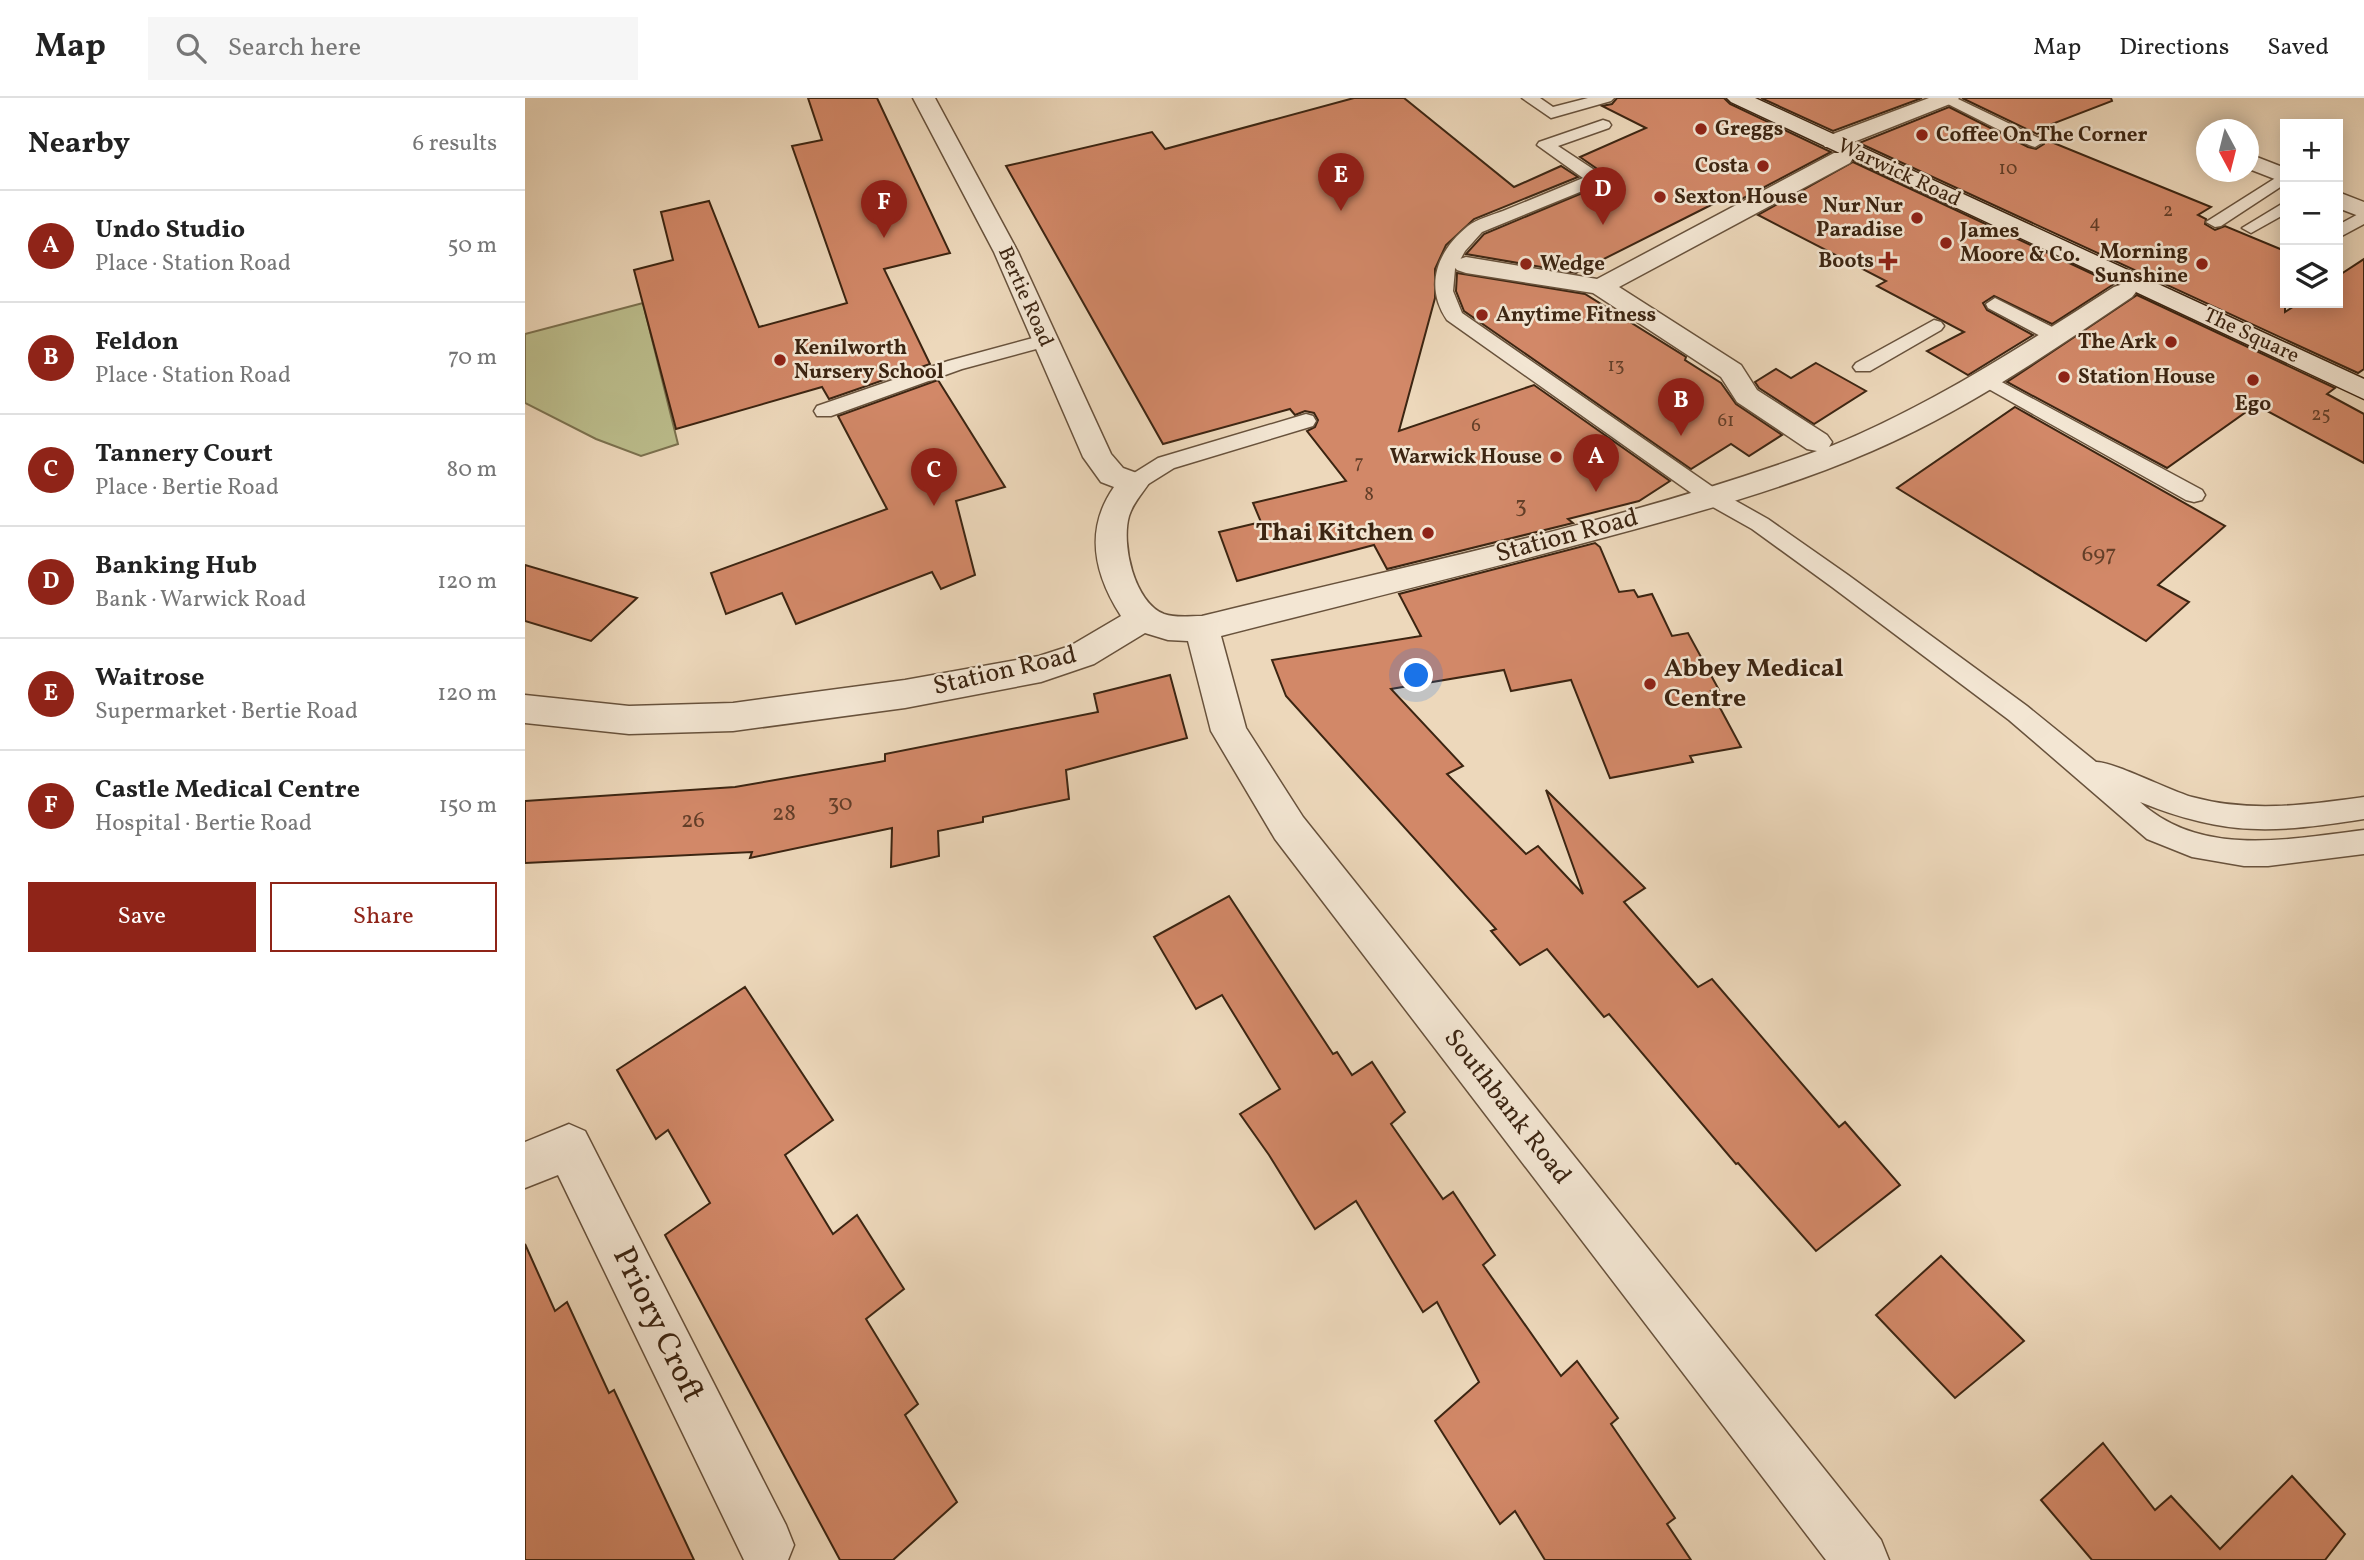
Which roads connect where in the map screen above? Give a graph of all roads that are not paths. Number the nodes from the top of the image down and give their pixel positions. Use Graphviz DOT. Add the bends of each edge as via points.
graph roads {
  1 [pos="924,98"];
  2 [pos="1530,98"];
  3 [pos="1607,98"];
  4 [pos="1738,98"];
  5 [pos="1947,99"];
  6 [pos="1603,125"];
  7 [pos="2035,142"];
  8 [pos="1838,150"];
  9 [pos="2259,165"];
  10 [pos="2280,175"];
  11 [pos="2280,180"];
  12 [pos="2343,201"];
  13 [pos="2280,210"];
  14 [pos="2364,211"];
  15 [pos="2364,216"];
  16 [pos="2215,222"];
  17 [pos="2251,228"];
  18 [pos="2343,230"];
  19 [pos="1466,265"];
  20 [pos="1601,287"];
  21 [pos="2130,287"];
  22 [pos="1995,304"];
  23 [pos="1934,326"];
  24 [pos="2061,332"];
  25 [pos="1044,341"];
  26 [pos="1863,367"];
  27 [pos="1985,379"];
  28 [pos="2364,390"];
  29 [pos="824,411"];
  30 [pos="1306,421"];
  31 [pos="1817,442"];
  32 [pos="1135,483"];
  33 [pos="2194,495"];
  34 [pos="1712,497"];
  35 [pos="1144,618"];
  36 [pos="1202,628"];
  37 [pos="525,709"];
  38 [pos="2067,752"];
  39 [pos="2364,807"];
  40 [pos="2364,842"];
  41 [pos="525,1165"];
  42 [pos="766,1545"];
  43 [pos="1861,1560"];
  1 -- 25 [label="street, Bertie Road" via="1006,252"];
  2 -- 3 [label="lane" via="1551,113"];
  4 -- 8 [label="street, Warwick Road"];
  5 -- 7 [label="lane"];
  5 -- 8 [label="street"];
  6 -- 34 [label="lane" via="1545,145 1596,179 1476,228 1460,243 1441,281 1443,298 1454,316 1473,331"];
  8 -- 20 [label="street"];
  8 -- 21 [label="street, Warwick Road"];
  9 -- 10 [label="street"];
  11 -- 16 [label="lane"];
  12 -- 14 [label="street"];
  13 -- 17 [label="lane"];
  15 -- 18 [label="lane"];
  19 -- 20 [label="street"];
  20 -- 31 [label="street" via="1731,371 1747,396"];
  21 -- 24 [label="street, Station Road"];
  21 -- 28 [label="street, The Square"];
  22 -- 24 [label="lane"];
  23 -- 26 [label="lane"];
  24 -- 27 [label="street, Station Road"];
  25 -- 29 [label="lane" via="955,365"];
  25 -- 32 [label="street, Bertie Road" via="1098,457 1112,475"];
  27 -- 33 [label="lane"];
  27 -- 34 [label="street, Station Road" via="1895,429"];
  30 -- 32 [label="lane" via="1165,463"];
  32 -- 35 [label="street" via="1116,504 1110,532 1120,589"];
  34 -- 36 [label="street, Station Road"];
  34 -- 38 [label="lane" via="1760,524 1840,581"];
  35 -- 36 [label="street, Station Road" via="1169,629"];
  35 -- 37 [label="street, Station Road" via="1083,655 1041,668 905,694 720,717 629,720"];
  36 -- 43 [label="street, Southbank Road" via="1229,731 1298,839"];
  38 -- 39 [label="lane" via="2136,788 2205,811 2253,820"];
  38 -- 40 [label="lane" via="2139,818 2192,845 2268,854"];
  41 -- 42 [label="street, Priory Croft" via="569,1147"];
}
